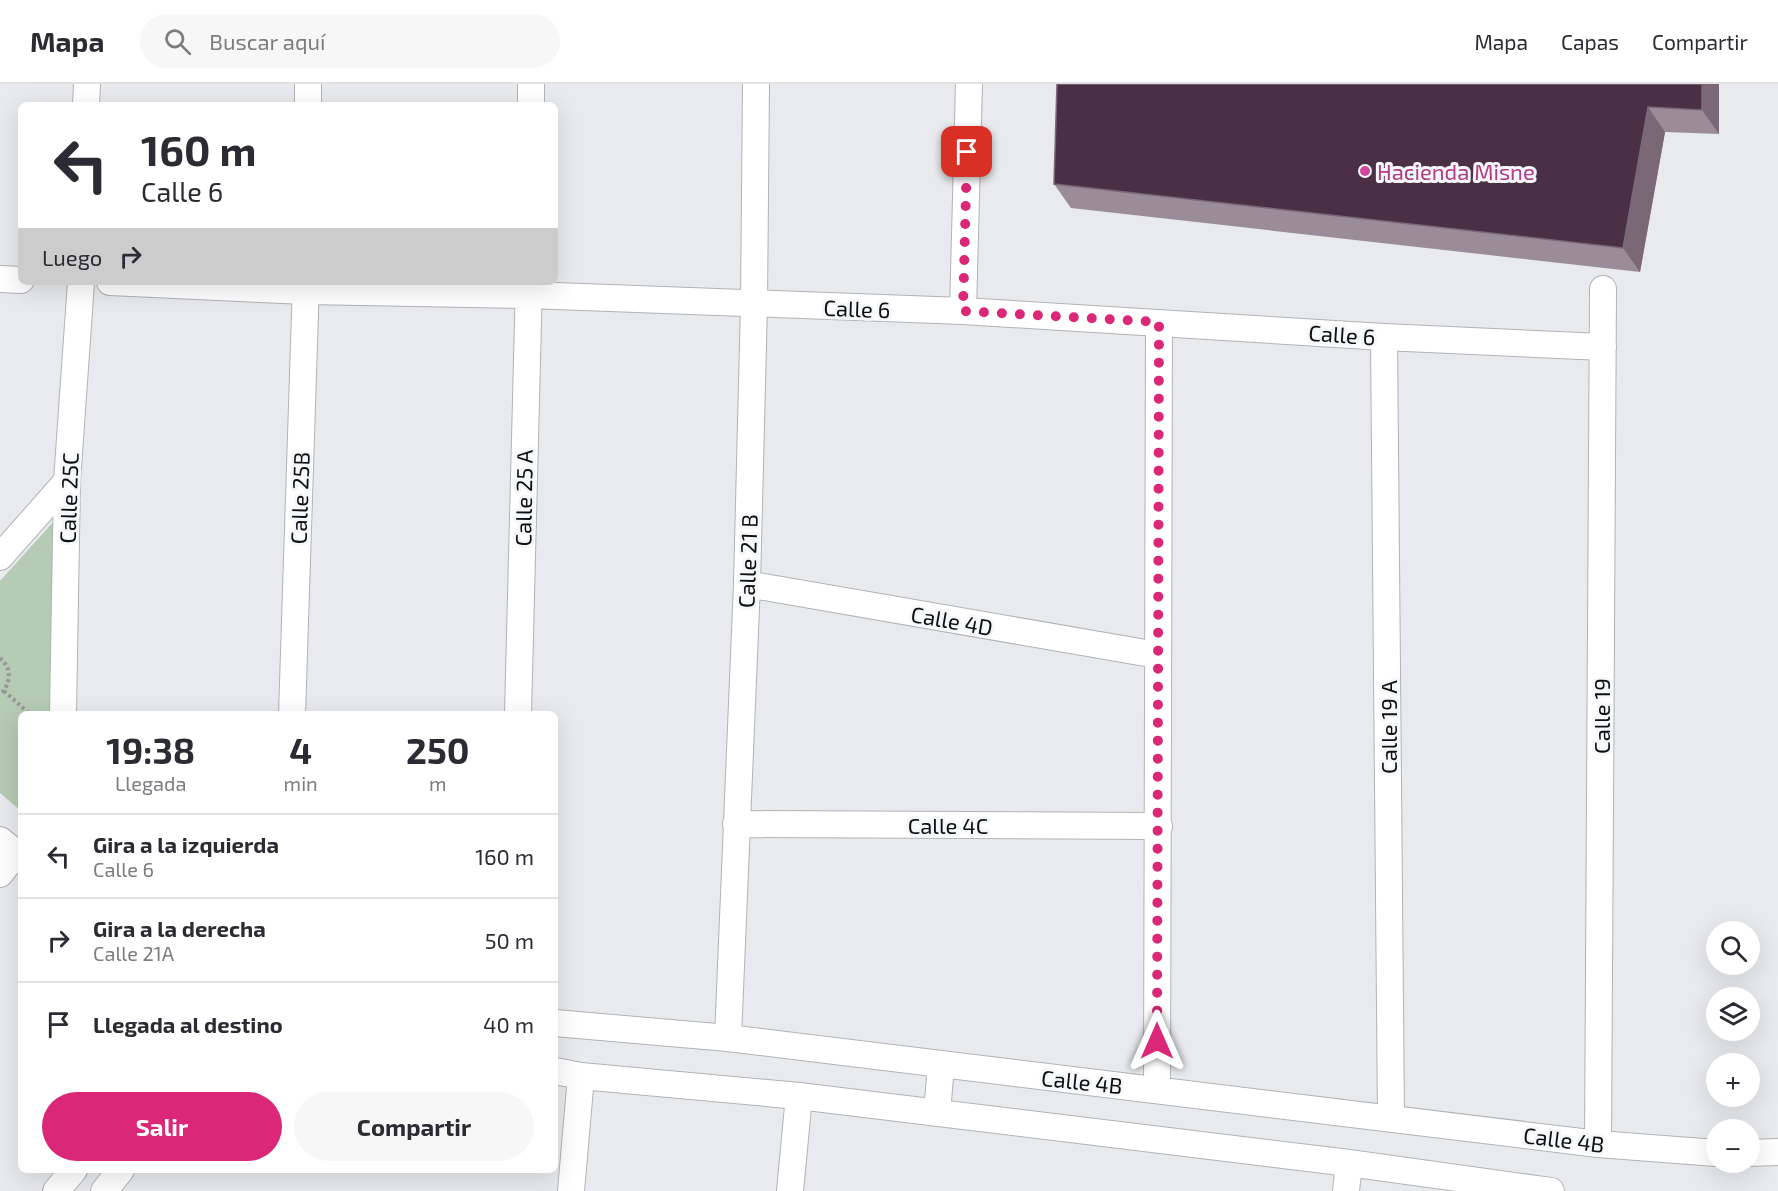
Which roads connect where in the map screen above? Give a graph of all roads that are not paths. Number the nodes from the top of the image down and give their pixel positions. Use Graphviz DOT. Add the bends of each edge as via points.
graph roads {
  1 [pos="87,84"];
  2 [pos="308,84"];
  3 [pos="531,84"];
  4 [pos="756,84"];
  5 [pos="969,84"];
  6 [pos="86,102"];
  7 [pos="308,102"];
  8 [pos="531,102"];
  9 [pos="0,279"];
  10 [pos="18,280"];
  11 [pos="81,285"];
  12 [pos="228,285"];
  13 [pos="306,287"];
  14 [pos="529,288"];
  15 [pos="1603,289"];
  16 [pos="754,304"];
  17 [pos="963,311"];
  18 [pos="1159,322"];
  19 [pos="1384,337"];
  20 [pos="1603,347"];
  21 [pos="67,481"];
  22 [pos="0,557"];
  23 [pos="747,584"];
  24 [pos="1157,655"];
  25 [pos="63,711"];
  26 [pos="292,711"];
  27 [pos="518,711"];
  28 [pos="736,824"];
  29 [pos="1159,826"];
  30 [pos="12,850"];
  31 [pos="0,874"];
  32 [pos="558,1023"];
  33 [pos="728,1038"];
  34 [pos="941,1065"];
  35 [pos="558,1072"];
  36 [pos="581,1076"];
  37 [pos="1157,1089"];
  38 [pos="799,1096"];
  39 [pos="937,1113"];
  40 [pos="1391,1118"];
  41 [pos="1598,1144"];
  42 [pos="1706,1152"];
  43 [pos="1778,1152"];
  44 [pos="1760,1153"];
  45 [pos="1349,1163"];
  46 [pos="71,1173"];
  47 [pos="119,1173"];
  48 [pos="56,1191"];
  49 [pos="104,1191"];
  50 [pos="571,1191"];
  51 [pos="790,1191"];
  52 [pos="1347,1191"];
  53 [pos="1551,1191"];
  1 -- 6 [label="street"];
  2 -- 7 [label="street"];
  3 -- 8 [label="street"];
  4 -- 16 [label="street, Calle 21 B"];
  5 -- 17 [label="street"];
  9 -- 10 [label="street"];
  11 -- 21 [label="street, Calle 25C"];
  12 -- 13 [label="street, Calle 6"];
  13 -- 14 [label="street, Calle 6"];
  13 -- 26 [label="street, Calle 25B"];
  14 -- 16 [label="street, Calle 6"];
  14 -- 27 [label="street, Calle 25 A"];
  15 -- 20 [label="street, Calle 19"];
  16 -- 17 [label="street, Calle 6"];
  16 -- 23 [label="street, Calle 21 B"];
  17 -- 18 [label="street, Calle 6"];
  18 -- 19 [label="street, Calle 6"];
  18 -- 24 [label="street"];
  19 -- 20 [label="street, Calle 6"];
  19 -- 40 [label="street, Calle 19 A"];
  20 -- 41 [label="street, Calle 19"];
  21 -- 22 [label="street"];
  21 -- 25 [label="street, Calle 25C"];
  23 -- 24 [label="street, Calle 4D"];
  23 -- 28 [label="street, Calle 21 B"];
  24 -- 29 [label="street"];
  28 -- 29 [label="street, Calle 4C"];
  28 -- 33 [label="street, Calle 21 B"];
  29 -- 37 [label="street"];
  30 -- 31 [label="street"];
  32 -- 33 [label="street, Calle 4B"];
  33 -- 34 [label="street, Calle 4B"];
  34 -- 37 [label="street, Calle 4B"];
  34 -- 39 [label="street"];
  35 -- 36 [label="street"];
  36 -- 38 [label="street"];
  36 -- 50 [label="street"];
  37 -- 40 [label="street, Calle 4B"];
  38 -- 39 [label="street"];
  38 -- 51 [label="street"];
  39 -- 45 [label="street"];
  40 -- 41 [label="street, Calle 4B"];
  41 -- 42 [label="street, Calle 4B"];
  43 -- 44 [label="street"];
  45 -- 52 [label="street"];
  45 -- 53 [label="street"];
  46 -- 48 [label="street"];
  47 -- 49 [label="street"];
}
